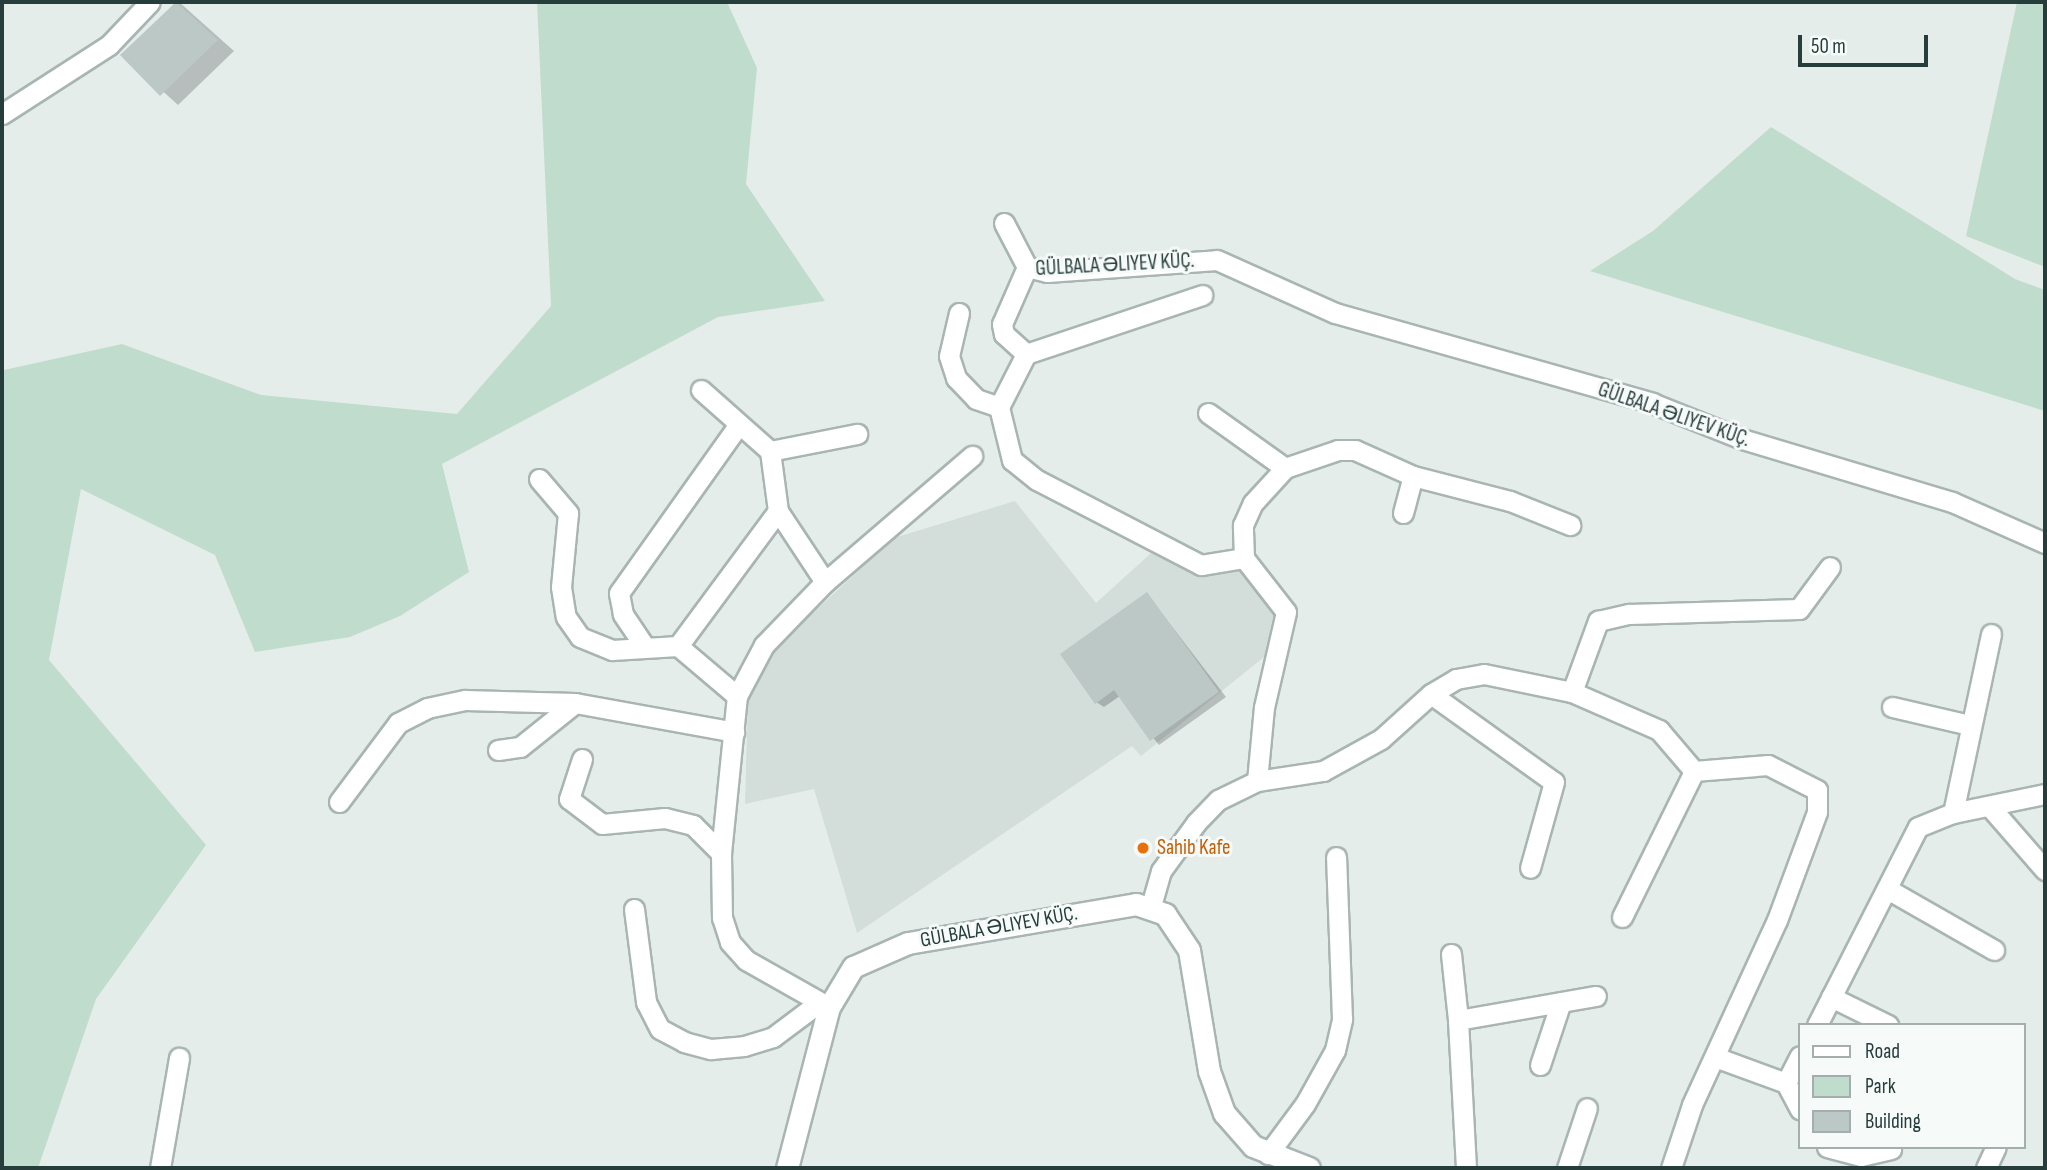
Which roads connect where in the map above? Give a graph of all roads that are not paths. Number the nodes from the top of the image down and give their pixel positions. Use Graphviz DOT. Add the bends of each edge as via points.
graph roads {
  1 [pos="150,2"];
  2 [pos="2,114"];
  3 [pos="1004,223"];
  4 [pos="1027,267"];
  5 [pos="1202,295"];
  6 [pos="959,313"];
  7 [pos="1026,354"];
  8 [pos="701,390"];
  9 [pos="999,407"];
  10 [pos="1208,413"];
  11 [pos="739,424"];
  12 [pos="857,434"];
  13 [pos="771,451"];
  14 [pos="972,456"];
  15 [pos="1285,468"];
  16 [pos="1413,476"];
  17 [pos="539,479"];
  18 [pos="778,511"];
  19 [pos="1403,513"];
  20 [pos="1570,525"];
  21 [pos="2045,543"];
  22 [pos="1244,558"];
  23 [pos="1830,567"];
  24 [pos="825,582"];
  25 [pos="1991,634"];
  26 [pos="678,646"];
  27 [pos="645,647"];
  28 [pos="1572,692"];
  29 [pos="1432,694"];
  30 [pos="737,696"];
  31 [pos="575,703"];
  32 [pos="1892,707"];
  33 [pos="1970,725"];
  34 [pos="734,732"];
  35 [pos="498,750"];
  36 [pos="582,759"];
  37 [pos="1694,771"];
  38 [pos="1257,781"];
  39 [pos="2045,794"];
  40 [pos="339,802"];
  41 [pos="1990,807"];
  42 [pos="1953,813"];
  43 [pos="721,853"];
  44 [pos="1336,857"];
  45 [pos="1530,868"];
  46 [pos="2045,870"];
  47 [pos="1889,890"];
  48 [pos="1151,906"];
  49 [pos="634,909"];
  50 [pos="1622,917"];
  51 [pos="1994,950"];
  52 [pos="1451,954"];
  53 [pos="1596,996"];
  54 [pos="1831,997"];
  55 [pos="1561,1002"];
  56 [pos="822,1006"];
  57 [pos="1458,1020"];
  58 [pos="1817,1023"];
  59 [pos="1884,1023"];
  60 [pos="1715,1057"];
  61 [pos="179,1058"];
  62 [pos="1798,1060"];
  63 [pos="1540,1065"];
  64 [pos="1786,1083"];
  65 [pos="1798,1105"];
  66 [pos="1587,1108"];
  67 [pos="1835,1149"];
  68 [pos="1891,1149"];
  69 [pos="1995,1149"];
  70 [pos="1268,1154"];
  71 [pos="160,1168"];
  72 [pos="787,1168"];
  73 [pos="1309,1168"];
  74 [pos="1466,1168"];
  75 [pos="1567,1168"];
  76 [pos="1671,1168"];
  77 [pos="1986,1168"];
  1 -- 2 [label="street" via="108,45"];
  3 -- 4 [label="street"];
  4 -- 7 [label="street, GÜLBALA ƏLIYEV KÜÇ." via="1002,324 1004,334"];
  4 -- 21 [label="street, GÜLBALA ƏLIYEV KÜÇ." via="1047,272 1217,260 1335,313 1651,403 1742,439 1952,502"];
  5 -- 7 [label="street"];
  6 -- 9 [label="street" via="949,356 956,378 976,399"];
  7 -- 9 [label="street"];
  8 -- 11 [label="street"];
  9 -- 22 [label="street" via="1005,451 1037,480 1201,565"];
  10 -- 15 [label="street"];
  11 -- 13 [label="street"];
  11 -- 27 [label="street" via="619,593 623,614"];
  12 -- 13 [label="street"];
  13 -- 18 [label="street"];
  14 -- 24 [label="street"];
  15 -- 16 [label="street" via="1355,450"];
  15 -- 22 [label="street" via="1243,525"];
  16 -- 19 [label="street"];
  16 -- 20 [label="street" via="1510,501"];
  17 -- 27 [label="street" via="568,513 559,562 566,617 591,645"];
  18 -- 24 [label="street"];
  18 -- 26 [label="street"];
  22 -- 38 [label="street" via="1286,612 1288,624 1264,707"];
  23 -- 28 [label="street" via="1799,609 1629,614 1598,621"];
  24 -- 30 [label="street" via="764,645"];
  25 -- 33 [label="street"];
  26 -- 27 [label="street"];
  26 -- 30 [label="street"];
  28 -- 29 [label="street" via="1484,674 1456,679"];
  28 -- 37 [label="street" via="1659,730"];
  29 -- 38 [label="street" via="1381,739 1322,771"];
  29 -- 45 [label="street" via="1554,782"];
  30 -- 34 [label="street"];
  31 -- 34 [label="street"];
  31 -- 35 [label="street" via="520,747"];
  31 -- 40 [label="street" via="465,701 426,708 398,723"];
  32 -- 33 [label="street"];
  33 -- 42 [label="street"];
  34 -- 43 [label="street"];
  36 -- 43 [label="street" via="569,799 602,824 665,818 693,825"];
  37 -- 50 [label="street"];
  37 -- 60 [label="street" via="1768,765 1803,779 1820,800 1749,989"];
  38 -- 48 [label="street" via="1218,800 1196,823 1161,871"];
  39 -- 41 [label="street"];
  41 -- 42 [label="street"];
  41 -- 46 [label="street"];
  42 -- 47 [label="street" via="1918,827"];
  43 -- 56 [label="street" via="722,918 730,942 766,975"];
  44 -- 70 [label="street" via="1342,1019 1335,1050 1305,1104"];
  47 -- 51 [label="street"];
  47 -- 54 [label="street"];
  48 -- 56 [label="street, GÜLBALA ƏLIYEV KÜÇ." via="1121,905 908,943 853,967"];
  48 -- 70 [label="street" via="1178,927 1189,950 1216,1098 1236,1130"];
  49 -- 56 [label="street" via="646,1002 660,1029 684,1042 711,1049 744,1046 785,1030"];
  52 -- 57 [label="street"];
  53 -- 55 [label="street"];
  54 -- 58 [label="street"];
  54 -- 59 [label="street"];
  55 -- 57 [label="street"];
  55 -- 63 [label="street"];
  56 -- 72 [label="street"];
  57 -- 74 [label="street"];
  60 -- 64 [label="street"];
  60 -- 76 [label="street"];
  61 -- 71 [label="street"];
  62 -- 64 [label="street"];
  64 -- 65 [label="street"];
  66 -- 75 [label="street"];
  67 -- 68 [label="street" via="1861,1156"];
  69 -- 77 [label="street"];
  70 -- 73 [label="street"];
}
